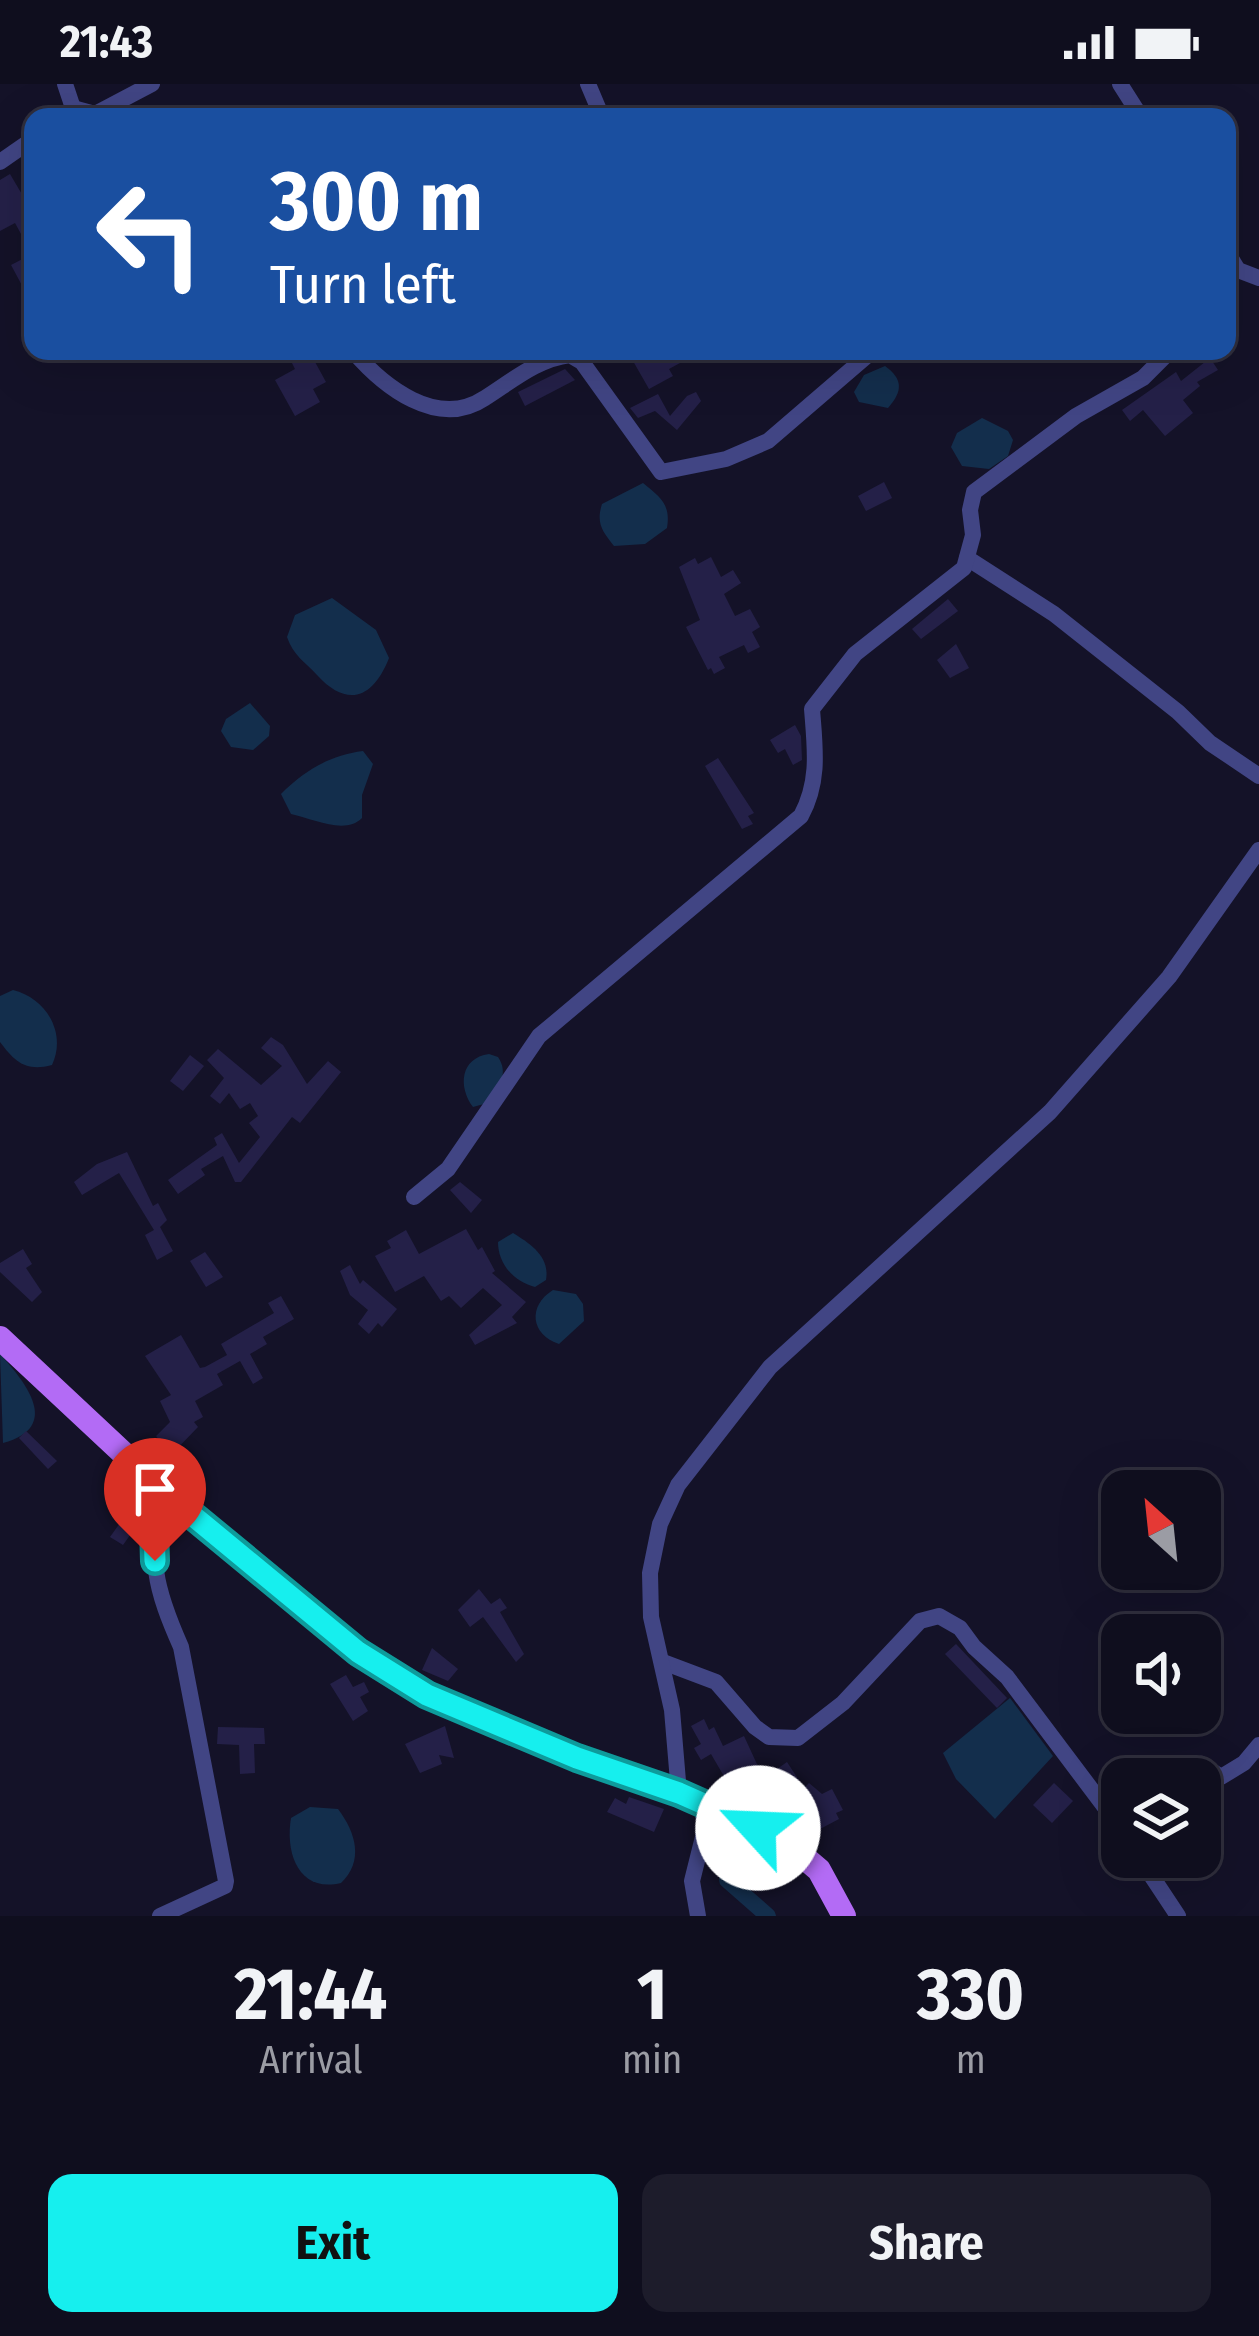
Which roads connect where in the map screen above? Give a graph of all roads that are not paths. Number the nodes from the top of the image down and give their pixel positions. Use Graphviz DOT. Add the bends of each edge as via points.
graph roads {
  1 [pos="152,84"];
  2 [pos="109,108"];
  3 [pos="362,360"];
  4 [pos="552,360"];
  5 [pos="579,360"];
  6 [pos="862,360"];
  7 [pos="1161,360"];
  8 [pos="967,558"];
  9 [pos="1259,776"];
  10 [pos="1259,850"];
  11 [pos="414,1197"];
  12 [pos="0,1338"];
  13 [pos="169,1496"];
  14 [pos="663,1662"];
  15 [pos="1259,1745"];
  16 [pos="1221,1778"];
  17 [pos="689,1797"];
  18 [pos="1101,1802"];
  19 [pos="1153,1878"];
  20 [pos="160,1916"];
  21 [pos="698,1916"];
  22 [pos="844,1916"];
  23 [pos="1178,1916"];
  1 -- 2 [label="street"];
  3 -- 4 [label="street" via="389,389 455,409"];
  5 -- 6 [label="street" via="661,472 769,441"];
  7 -- 8 [label="street" via="974,492"];
  8 -- 9 [label="street" via="1054,614"];
  8 -- 11 [label="street" via="855,654 812,709 814,793 801,816 539,1036 448,1169"];
  10 -- 14 [label="street" via="1169,976 1050,1112 770,1367 678,1485 650,1573"];
  12 -- 13 [label="main road"];
  13 -- 17 [label="main road" via="358,1652 427,1695"];
  13 -- 20 [label="street" via="154,1528 155,1561 181,1647 226,1881"];
  14 -- 17 [label="street"];
  14 -- 18 [label="street" via="716,1682 770,1737 798,1738 920,1621 939,1616 1007,1677"];
  15 -- 16 [label="street"];
  17 -- 21 [label="street" via="706,1826 692,1881"];
  17 -- 22 [label="main road" via="785,1841 819,1870"];
  19 -- 23 [label="street"];
}
